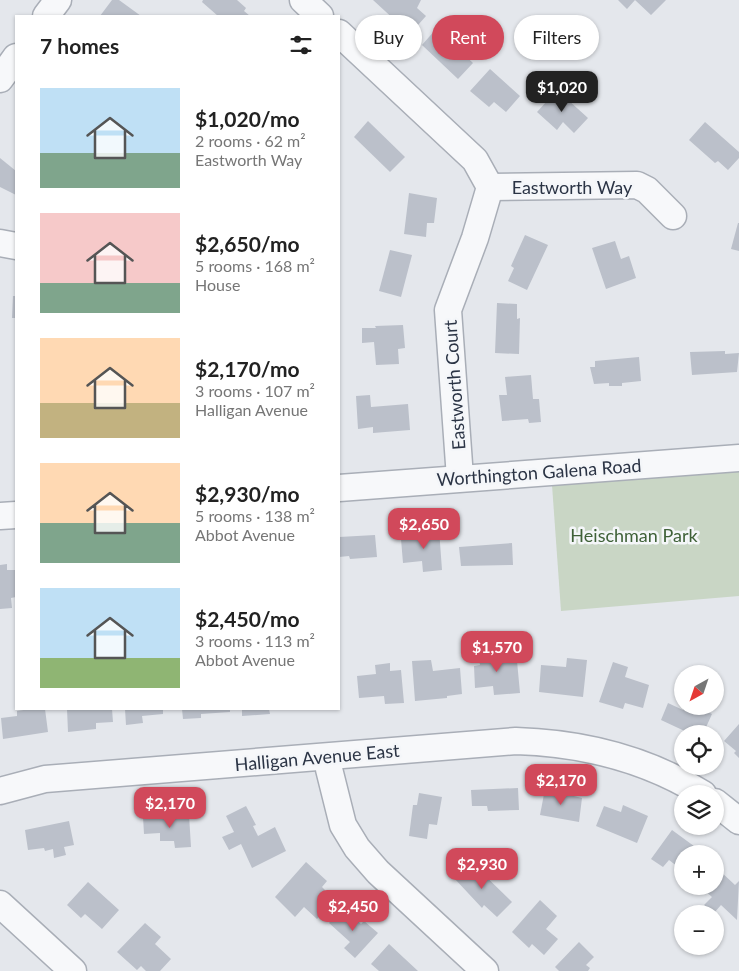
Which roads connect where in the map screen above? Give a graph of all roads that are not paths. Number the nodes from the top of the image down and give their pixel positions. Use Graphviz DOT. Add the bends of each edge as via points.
graph roads {
  1 [pos="58,0"];
  2 [pos="303,0"];
  3 [pos="47,15"];
  4 [pos="319,15"];
  5 [pos="340,34"];
  6 [pos="15,58"];
  7 [pos="0,79"];
  8 [pos="490,187"];
  9 [pos="673,216"];
  10 [pos="0,243"];
  11 [pos="15,246"];
  12 [pos="739,458"];
  13 [pos="460,478"];
  14 [pos="340,488"];
  15 [pos="15,515"];
  16 [pos="0,516"];
  17 [pos="328,757"];
  18 [pos="688,785"];
  19 [pos="0,791"];
  20 [pos="724,809"];
  21 [pos="739,821"];
  22 [pos="0,904"];
  23 [pos="73,971"];
  24 [pos="485,971"];
  1 -- 3 [label="street"];
  2 -- 4 [label="street"];
  5 -- 8 [label="street" via="475,160"];
  6 -- 7 [label="street"];
  8 -- 9 [label="street, Eastworth Way" via="637,185 647,190"];
  8 -- 13 [label="street, Eastworth Court" via="448,310"];
  10 -- 11 [label="street"];
  12 -- 13 [label="street, Worthington Galena Road"];
  13 -- 14 [label="street, Worthington Galena Road"];
  15 -- 16 [label="street"];
  17 -- 18 [label="street, Halligan Avenue East" via="482,743 546,742 584,746 620,755"];
  17 -- 19 [label="street, Halligan Avenue East" via="45,779"];
  17 -- 24 [label="street" via="343,825 357,848 378,872"];
  20 -- 21 [label="street"];
  22 -- 23 [label="street"];
}
